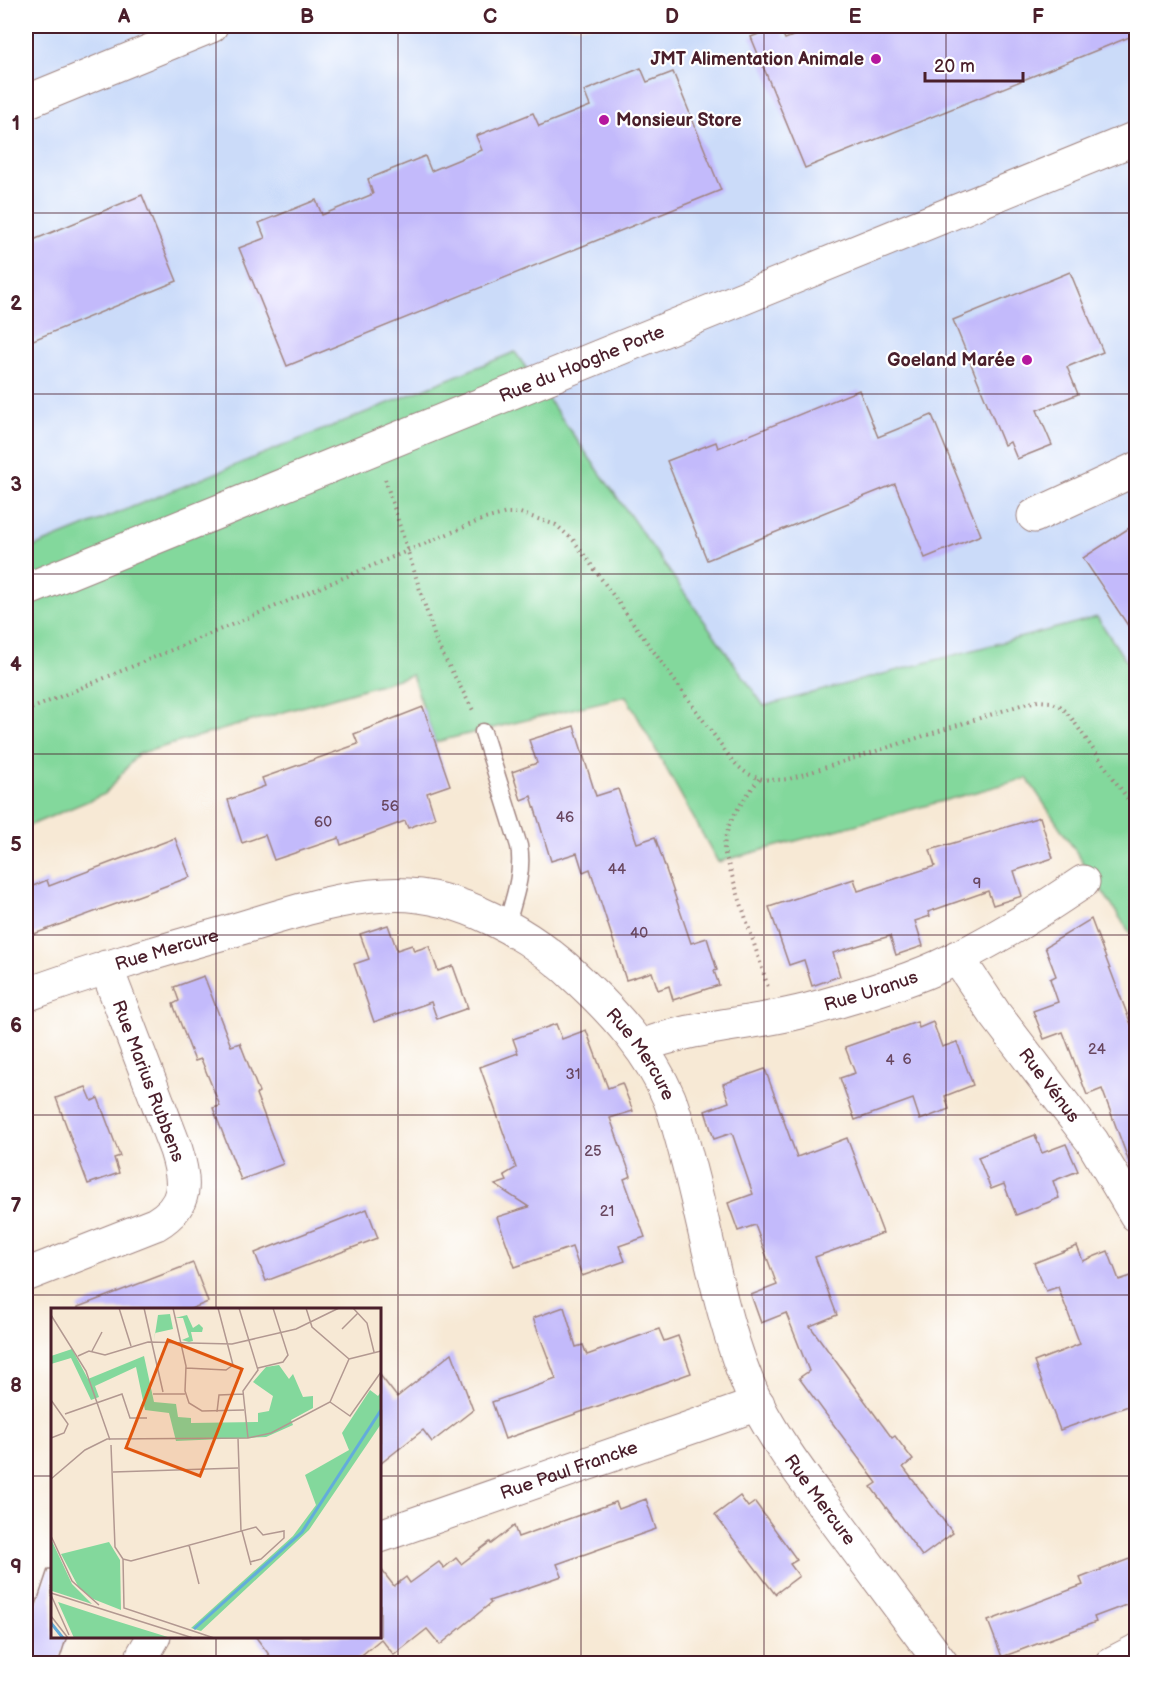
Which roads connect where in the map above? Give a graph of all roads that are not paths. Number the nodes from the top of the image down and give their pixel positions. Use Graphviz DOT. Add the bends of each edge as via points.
graph roads {
  1 [pos="211,26"];
  2 [pos="26,102"];
  3 [pos="1137,138"];
  4 [pos="1137,469"];
  5 [pos="1034,516"];
  6 [pos="26,590"];
  7 [pos="483,732"];
  8 [pos="1083,882"];
  9 [pos="506,927"];
  10 [pos="957,957"];
  11 [pos="106,968"];
  12 [pos="26,995"];
  13 [pos="640,1047"];
  14 [pos="1137,1215"];
  15 [pos="26,1275"];
  16 [pos="758,1404"];
  17 [pos="381,1536"];
  18 [pos="153,1638"];
  19 [pos="1137,1651"];
  20 [pos="141,1664"];
  21 [pos="942,1664"];
  22 [pos="1111,1664"];
  1 -- 2 [label="street"];
  3 -- 6 [label="street, Rue du Hooghe Porte"];
  4 -- 5 [label="street"];
  7 -- 9 [label="lane" via="522,859"];
  8 -- 10 [label="street, Rue Uranus"];
  9 -- 11 [label="street, Rue Mercure" via="446,902 409,896 369,896 323,904"];
  9 -- 13 [label="street, Rue Mercure" via="572,972"];
  10 -- 13 [label="street, Rue Uranus" via="936,968 808,1010 680,1033"];
  10 -- 14 [label="street, Rue Vénus" via="995,1014 1092,1141"];
  11 -- 12 [label="street, Rue Mercure"];
  11 -- 15 [label="street, Rue Marius Rubbens" via="176,1150 184,1187 176,1208 156,1224"];
  13 -- 16 [label="street, Rue Mercure" via="661,1080 675,1114 728,1319"];
  16 -- 17 [label="street, Rue Paul Francke"];
  16 -- 21 [label="street, Rue Mercure" via="790,1458"];
  18 -- 20 [label="street"];
  19 -- 22 [label="street"];
}
